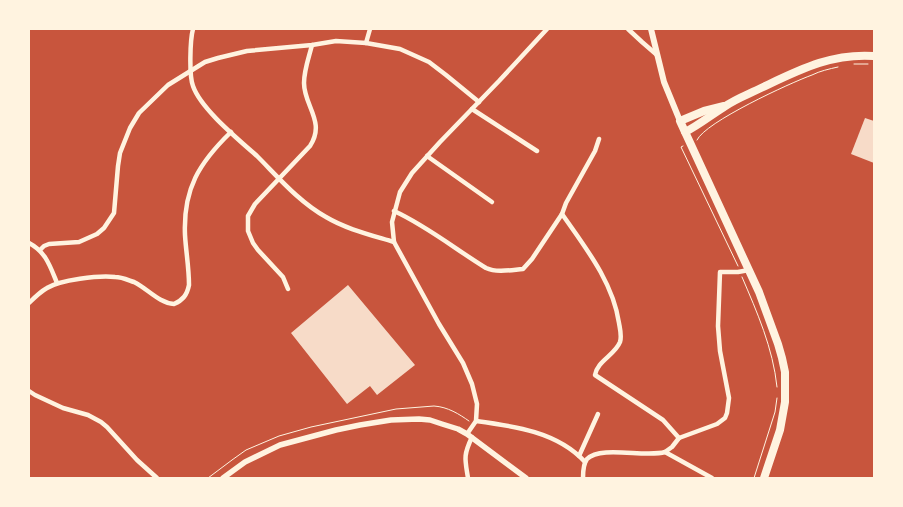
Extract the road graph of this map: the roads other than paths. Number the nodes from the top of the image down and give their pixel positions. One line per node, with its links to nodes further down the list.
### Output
1 (193, 29): 10 (street)
2 (370, 29): 6 (street)
3 (547, 29): 11 (street)
4 (628, 29): 8 (street)
5 (651, 29): 8 (main road)
6 (366, 43): 7 (street); 11 (street)
7 (312, 45): 10 (street); 20 (street)
8 (657, 54): 14 (main road)
9 (874, 56): 12 (main road)
10 (191, 70): 15 (street); 26 (street)
11 (479, 102): 13 (street)
12 (724, 106): 14 (main road); 16 (main road)
13 (472, 109): 18 (street); 19 (street)
14 (680, 121): 16 (main road)
15 (232, 132): 20 (street); 28 (street)
16 (685, 132): 27 (main road)
17 (599, 139): 23 (street)
18 (536, 151)
19 (427, 156): 21 (street); 22 (street)
20 (279, 178): 24 (street); 29 (street)
21 (492, 202)
22 (394, 211): 23 (street); 24 (street)
23 (562, 214): 35 (street)
24 (394, 242): 33 (street)
25 (29, 243): 26 (street)
26 (40, 250): 28 (street)
27 (749, 270): 35 (street); 45 (main road)
28 (57, 283): 30 (street)
29 (288, 289)
30 (29, 303)
31 (29, 391): 39 (street)
32 (598, 414): 37 (street)
33 (476, 421): 34 (street); 37 (street)
34 (470, 436): 40 (street); 41 (street); 42 (street)
35 (679, 438): 36 (street)
36 (665, 452): 38 (street); 44 (street)
37 (579, 456): 38 (street)
38 (585, 462): 43 (street)
39 (157, 478)
40 (223, 478)
41 (468, 478)
42 (526, 478)
43 (583, 478)
44 (712, 478)
45 (764, 478)

